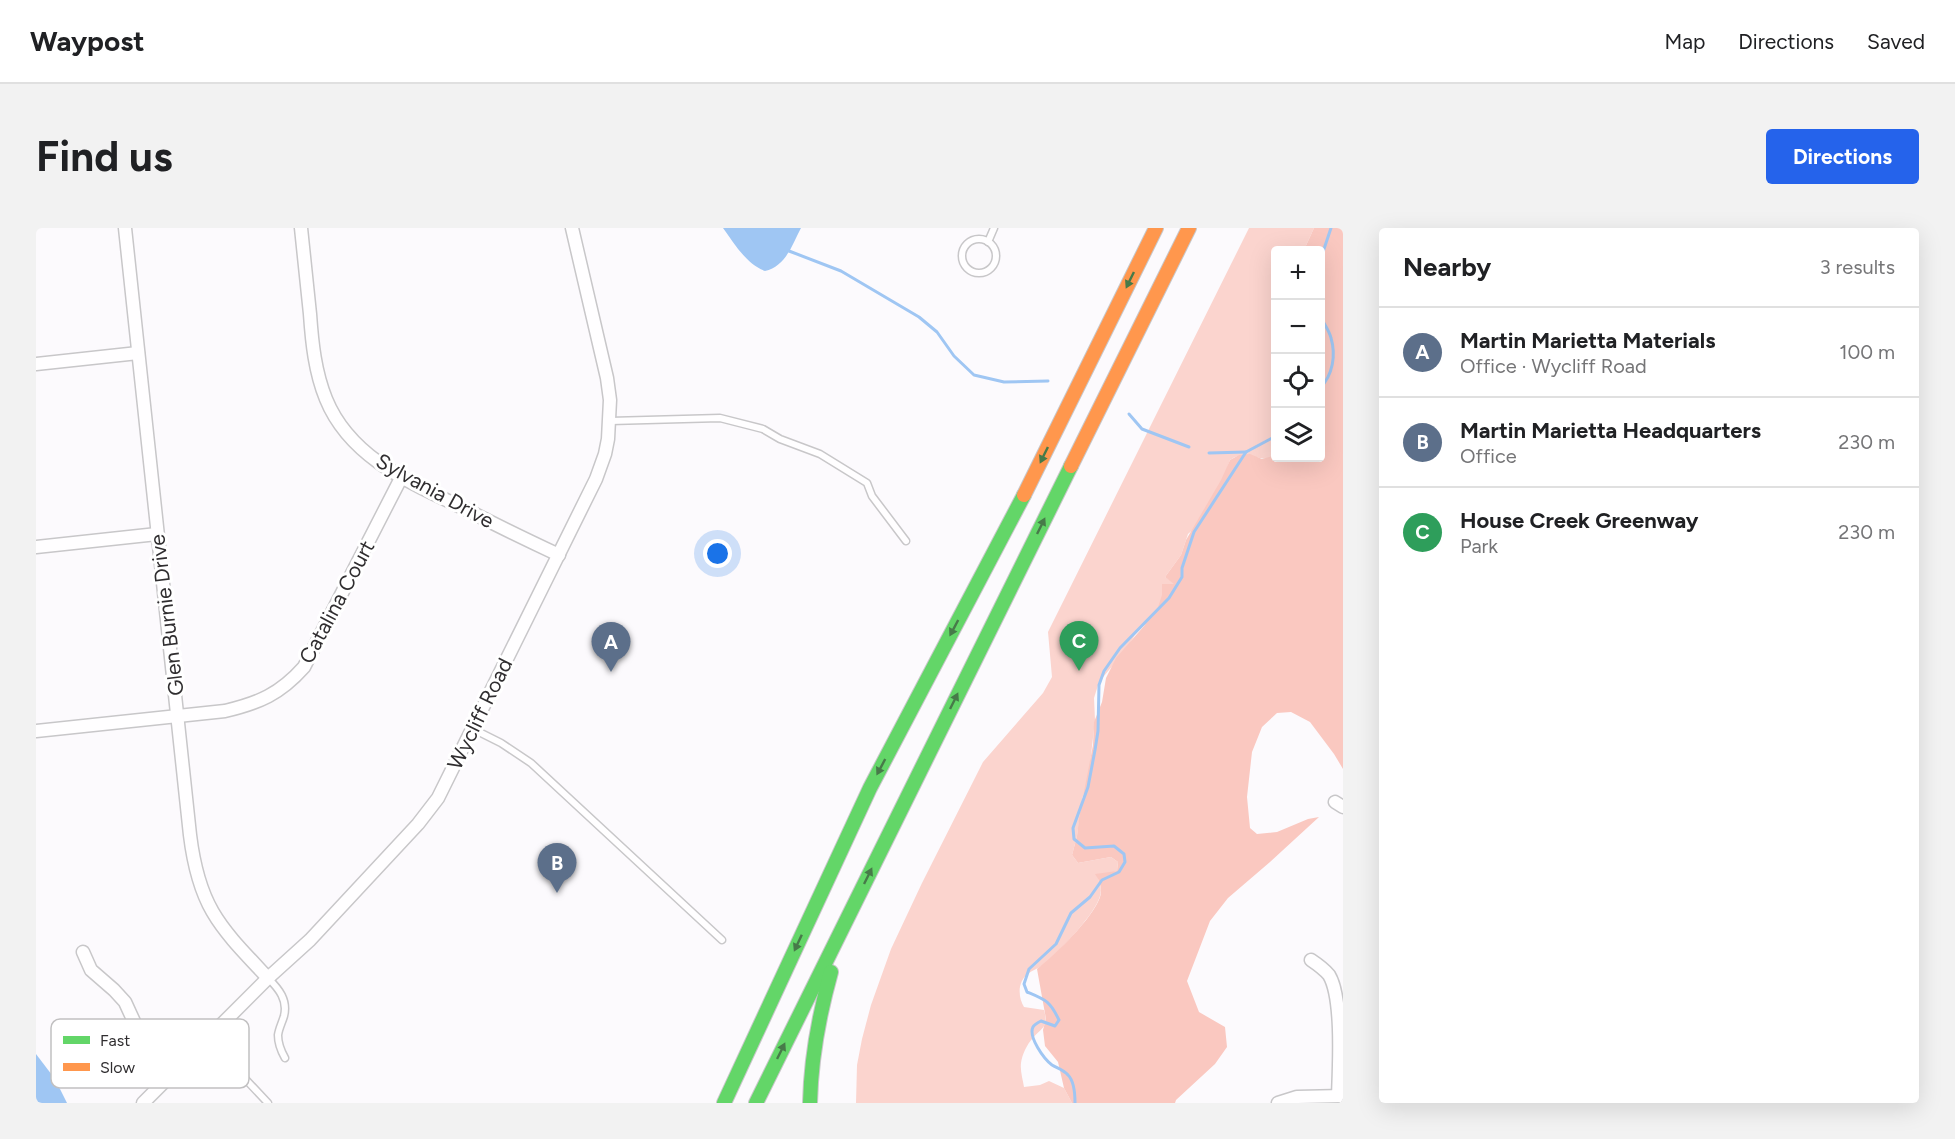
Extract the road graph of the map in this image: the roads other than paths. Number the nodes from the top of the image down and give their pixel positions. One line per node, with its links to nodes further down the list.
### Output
1 (125, 228): 8 (street, Glen Burnie Drive)
2 (301, 228): 11 (street, Sylvania Drive)
3 (572, 228): 10 (street, Wycliff Road)
4 (994, 228): 7 (lane)
5 (1156, 228): 28 (highway, one-way to 28)
6 (1189, 228): 19 (highway, one-way to 6)
7 (988, 242): 7 (lane)
8 (138, 353): 9 (street); 12 (street, Glen Burnie Drive)
9 (36, 364)
10 (610, 421): 13 (lane); 15 (street, Wycliff Road)
11 (401, 477): 15 (street, Sylvania Drive); 16 (street, Catalina Court)
12 (157, 534): 14 (street); 16 (street, Glen Burnie Drive)
13 (906, 541)
14 (36, 547)
15 (559, 555): 17 (street, Wycliff Road)
16 (178, 716): 18 (street, Catalina Court); 23 (street, Glen Burnie Drive)
17 (473, 729): 20 (lane); 23 (street, Wycliff Road)
18 (36, 730)
19 (845, 921): 35 (highway, one-way to 19); 36 (highway)
20 (722, 940)
21 (83, 952): 24 (street)
22 (1311, 960): 30 (street)
23 (268, 978): 25 (street, Wycliff Road); 26 (lane)
24 (133, 1019)
25 (228, 1019)
26 (285, 1058)
27 (249, 1083): 32 (lane)
28 (733, 1084): 33 (highway); 34 (highway)
29 (160, 1088): 31 (street, Wycliff Road)
30 (1341, 1096): 37 (street)
31 (148, 1101)
32 (268, 1103)
33 (717, 1103)
34 (724, 1103)
35 (756, 1103)
36 (810, 1103)
37 (1278, 1103)

